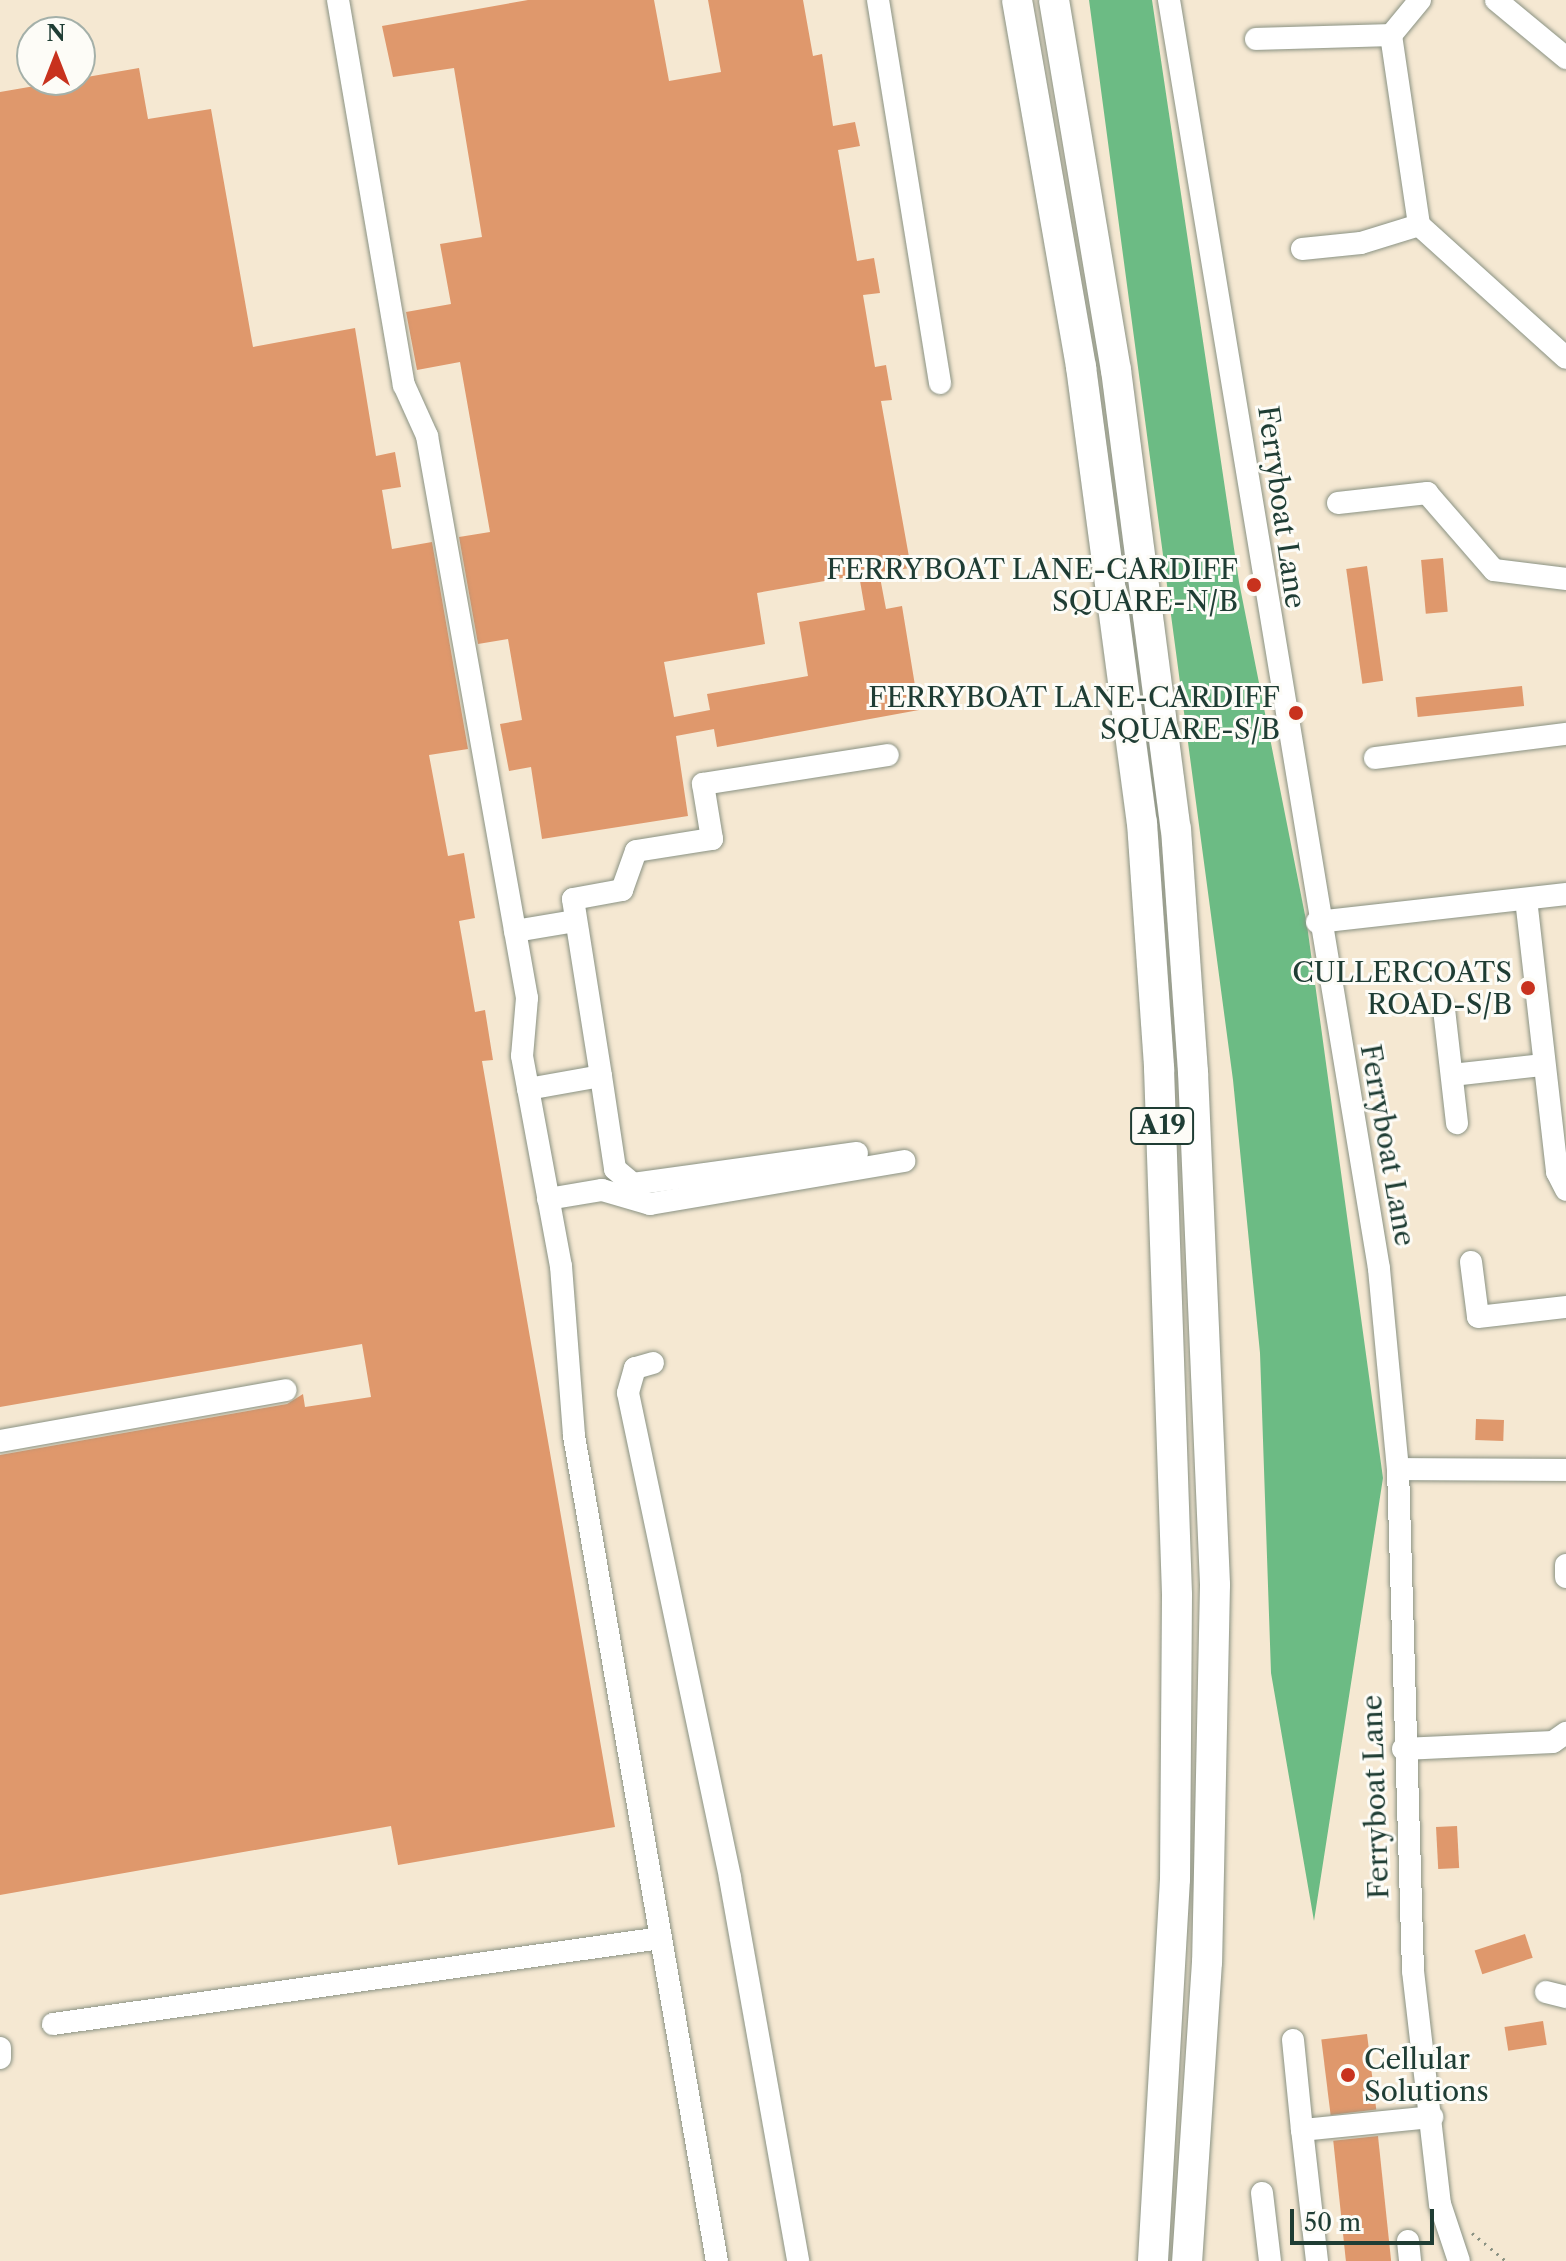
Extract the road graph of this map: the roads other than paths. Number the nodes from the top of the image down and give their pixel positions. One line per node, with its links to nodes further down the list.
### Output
1 (338, 0): 24 (street)
2 (878, 0): 14 (street)
3 (1017, 0): 56 (highway, A19)
4 (1054, 0): 57 (highway, A19)
5 (1169, 0): 23 (street, Ferryboat Lane)
6 (1420, 0): 8 (street)
7 (1496, 0): 10 (street)
8 (1391, 35): 9 (street); 11 (street)
9 (1256, 39)
10 (1566, 58)
11 (1419, 225): 12 (street); 13 (street)
12 (1302, 249)
13 (1566, 358)
14 (940, 383)
15 (1338, 503): 16 (street)
16 (1566, 579)
17 (1566, 734): 19 (street)
18 (888, 755): 22 (street)
19 (1375, 758)
20 (1566, 894): 21 (street)
21 (1526, 899): 23 (street); 26 (street)
22 (575, 921): 24 (street); 28 (street)
23 (1317, 922): 40 (street, Ferryboat Lane)
24 (515, 931): 29 (street)
25 (1444, 1009): 27 (street)
26 (1543, 1065): 27 (street); 33 (street)
27 (1452, 1075): 30 (street)
28 (601, 1076): 29 (street); 31 (street)
29 (528, 1089): 34 (street)
30 (1457, 1123)
31 (857, 1153)
32 (904, 1161): 34 (street)
33 (1566, 1190)
34 (548, 1199): 46 (street)
35 (1471, 1262): 36 (street)
36 (1566, 1307)
37 (653, 1363): 55 (street)
38 (285, 1390): 39 (street)
39 (0, 1441)
40 (1398, 1469): 41 (street); 45 (street, Ferryboat Lane)
41 (1566, 1470)
42 (1566, 1568): 43 (street)
43 (1566, 1577)
44 (1566, 1733): 45 (street)
45 (1403, 1749): 51 (street, Ferryboat Lane)
46 (661, 1938): 47 (street); 54 (street)
47 (53, 2024)
48 (1293, 2040): 52 (street)
49 (0, 2048): 50 (street)
50 (0, 2058)
51 (1432, 2117): 52 (street); 60 (street, Ferryboat Lane)
52 (1302, 2130): 59 (street)
53 (1262, 2193): 58 (street)
54 (717, 2261)
55 (798, 2261)
56 (1153, 2261)
57 (1187, 2261)
58 (1270, 2261)
59 (1317, 2261)
60 (1459, 2261)

